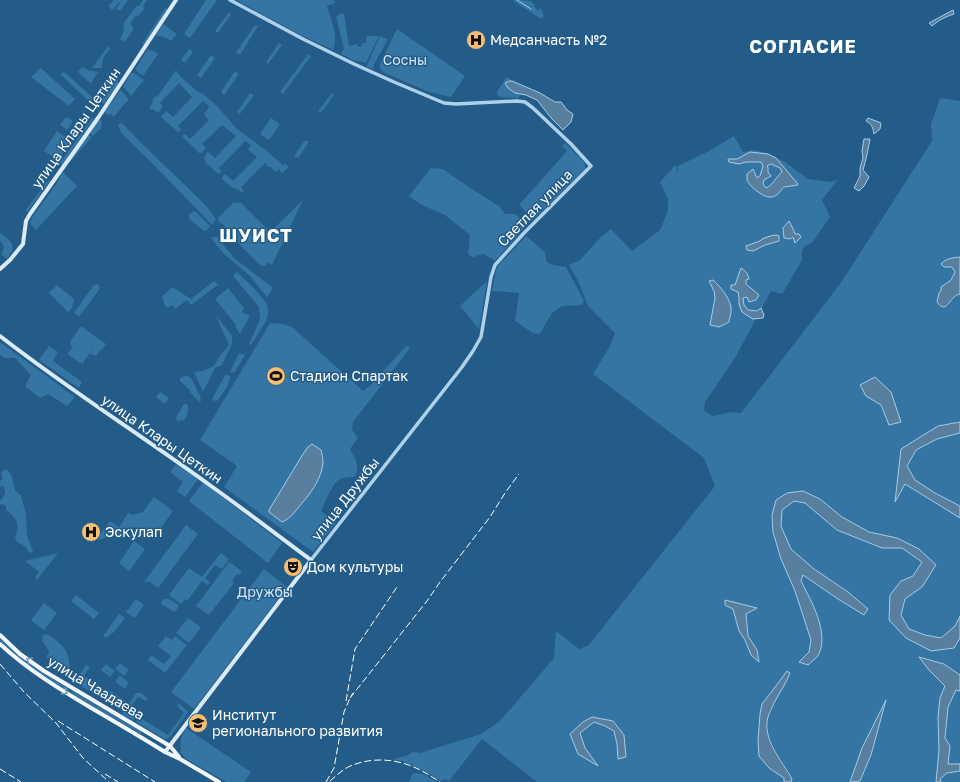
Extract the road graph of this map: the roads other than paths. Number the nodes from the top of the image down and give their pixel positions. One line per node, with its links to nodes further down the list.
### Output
1 (176, 0): 4 (main road, улица Клары Цеткин)
2 (230, 0): 3 (street, Светлая улица)
3 (495, 265): 6 (street, улица Дружбы)
4 (0, 269)
5 (0, 336): 6 (main road, улица Клары Цеткин)
6 (311, 560): 9 (main road, улица Дружбы)
7 (0, 635): 9 (main road, улица Чаадаева, one-way to 7)
8 (0, 644): 10 (main road, улица Чаадаева, one-way to 10)
9 (170, 746): 10 (main road, улица Дружбы); 11 (main road, улица Чаадаева)
10 (165, 752): 11 (main road, улица Чаадаева)
11 (180, 758): 12 (main road, улица Чаадаева)
12 (219, 782)

